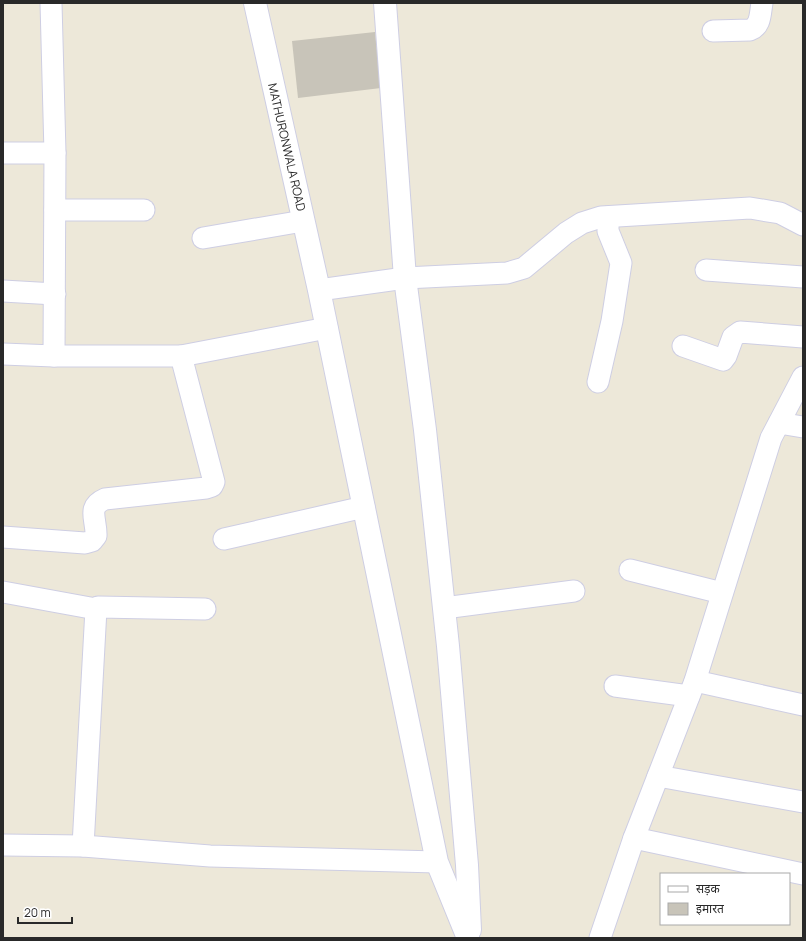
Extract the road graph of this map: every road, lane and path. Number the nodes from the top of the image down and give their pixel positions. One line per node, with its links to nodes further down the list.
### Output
1 (51, 3): 7 (street)
2 (255, 3): 11 (street, MATHURONWALA ROAD)
3 (385, 3): 16 (street)
4 (762, 3): 5 (street)
5 (713, 30)
6 (3, 153): 7 (street)
7 (55, 153): 8 (street)
8 (55, 210): 9 (street); 19 (street)
9 (144, 210)
10 (608, 217): 12 (street); 16 (street); 27 (street)
11 (303, 221): 13 (street); 17 (street, MATHURONWALA ROAD)
12 (803, 224)
13 (203, 238)
14 (706, 270): 15 (street)
15 (803, 277)
16 (405, 278): 17 (street); 37 (street)
17 (319, 290): 20 (street, MATHURONWALA ROAD)
18 (3, 292): 19 (street)
19 (55, 294): 24 (street)
20 (327, 328): 25 (street); 30 (street, MATHURONWALA ROAD)
21 (803, 337): 22 (street)
22 (684, 346)
23 (3, 354): 24 (street)
24 (54, 356): 25 (street)
25 (180, 356): 31 (street)
26 (803, 377): 28 (street)
27 (598, 382)
28 (779, 423): 29 (street); 36 (street)
29 (803, 427)
30 (364, 507): 32 (street); 48 (street, MATHURONWALA ROAD)
31 (3, 537)
32 (224, 539)
33 (630, 570): 36 (street)
34 (574, 591): 37 (street)
35 (3, 592): 38 (street)
36 (722, 593): 41 (street)
37 (444, 608): 50 (street)
38 (96, 609): 39 (street); 47 (street)
39 (205, 610)
40 (615, 686): 41 (street)
41 (692, 689): 42 (street); 43 (street)
42 (803, 705)
43 (658, 776): 44 (street); 45 (street)
44 (803, 802)
45 (634, 838): 49 (street); 51 (street)
46 (3, 845): 47 (street)
47 (83, 846): 48 (street)
48 (437, 862): 50 (street, MATHURONWALA ROAD)
49 (803, 874)
50 (469, 938)
51 (600, 938)

